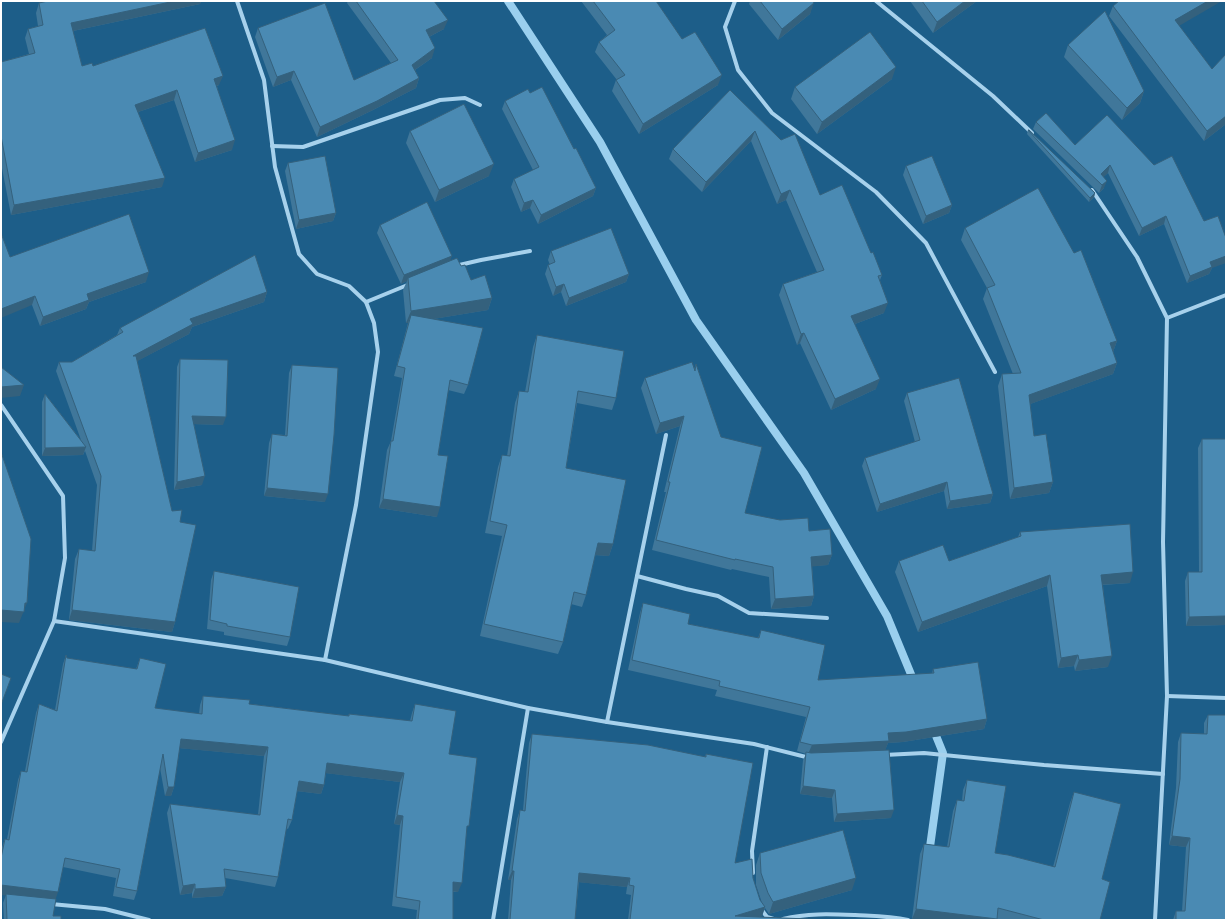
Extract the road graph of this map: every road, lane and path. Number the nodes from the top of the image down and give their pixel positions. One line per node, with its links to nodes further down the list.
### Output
1 (237, 1): 6 (street)
2 (735, 1): 14 (street)
3 (876, 1): 5 (street)
4 (480, 105): 6 (street)
5 (1038, 139)
6 (272, 146): 12 (street)
7 (1089, 188): 13 (street)
8 (530, 252): 9 (street)
9 (448, 268)
10 (414, 282): 12 (street)
11 (1226, 295): 13 (street)
12 (366, 302): 20 (street)
13 (1167, 318): 21 (street)
14 (995, 372)
15 (1, 405): 19 (street)
16 (666, 435): 17 (street)
17 (637, 576): 18 (street); 24 (street)
18 (827, 618)
19 (54, 621): 20 (street); 25 (street)
20 (325, 660): 23 (street)
21 (1167, 696): 22 (street); 29 (street)
22 (1226, 698)
23 (528, 708): 24 (street); 34 (street)
24 (607, 722): 26 (street)
25 (1, 742)
26 (767, 747): 28 (street); 30 (street)
27 (877, 755): 29 (street)
28 (816, 758)
29 (1163, 774): 37 (street)
30 (752, 879)
31 (46, 903): 33 (street)
32 (760, 907): 35 (street)
33 (149, 920)
34 (493, 920)
35 (778, 920): 36 (street)
36 (908, 920)
37 (1155, 920)

